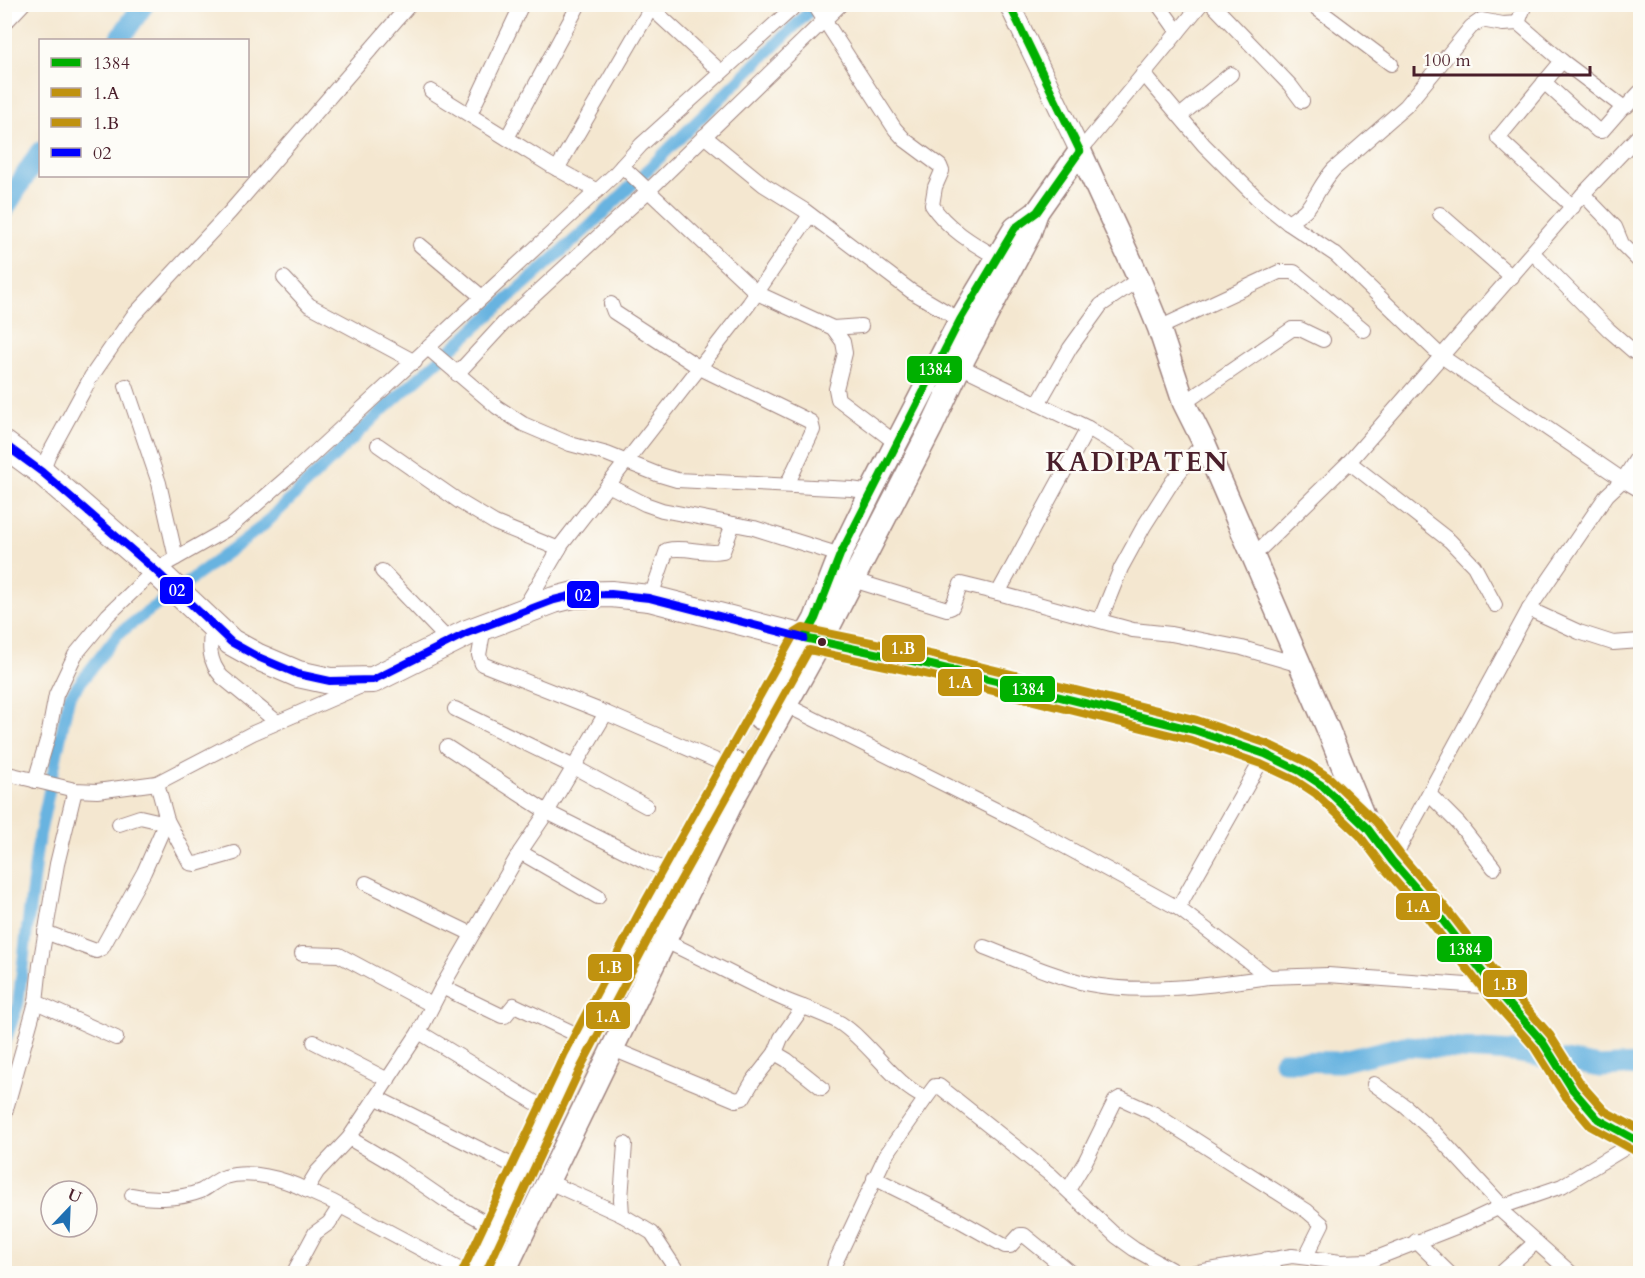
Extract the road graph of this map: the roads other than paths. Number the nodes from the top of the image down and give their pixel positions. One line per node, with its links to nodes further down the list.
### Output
1 (23, 4): 16 (street)
2 (410, 4): 79 (street)
3 (522, 4): 28 (street)
4 (579, 4): 32 (street)
5 (797, 4): 20 (street)
6 (841, 4): 14 (street)
7 (1009, 4): 33 (main road)
8 (1158, 4): 17 (street)
9 (1201, 4): 17 (street)
10 (1212, 4): 26 (street)
11 (1311, 4): 19 (street)
12 (1525, 4): 15 (street)
13 (649, 7): 20 (street); 35 (street)
14 (821, 13): 31 (street); 46 (street)
15 (1518, 23): 18 (street); 43 (street)
16 (4, 24)
17 (1178, 32): 21 (street)
18 (1562, 61): 23 (street); 27 (street)
19 (1391, 64)
20 (721, 72): 34 (street)
21 (1143, 73): 29 (street); 33 (street)
22 (1232, 74): 29 (street)
23 (1544, 82): 27 (street); 39 (street)
24 (431, 91): 28 (street)
25 (1641, 92): 27 (street)
26 (1302, 101)
27 (1623, 107)
28 (470, 114): 32 (street)
29 (1180, 117): 43 (street)
30 (1641, 134): 38 (street)
31 (704, 136): 36 (street); 42 (street)
32 (507, 138): 35 (street)
33 (1080, 151): 40 (main road); 50 (main road)
34 (624, 167): 36 (street); 37 (street)
35 (557, 169): 37 (street)
36 (647, 189): 51 (street); 66 (street)
37 (597, 191): 52 (street)
38 (1583, 194): 39 (street); 47 (street)
39 (1573, 207): 45 (street)
40 (1037, 212): 46 (main road); 64 (main road)
41 (1440, 214): 48 (street)
42 (810, 215): 51 (street); 54 (street)
43 (1288, 223): 61 (street)
44 (420, 245): 52 (street)
45 (1533, 253): 48 (street); 62 (street)
46 (998, 258): 54 (main road)
47 (1641, 262)
48 (1512, 277): 61 (street)
49 (284, 278): 63 (street)
50 (1138, 279): 57 (main road); 69 (street)
51 (757, 293): 56 (street); 65 (street)
52 (482, 297): 60 (street)
53 (611, 304): 65 (street)
54 (960, 320): 71 (main road)
55 (861, 326): 56 (street)
56 (833, 328): 71 (street)
57 (1159, 328): 58 (street); 68 (main road)
58 (1364, 330)
59 (1323, 340): 68 (street)
60 (431, 351): 63 (street); 66 (street)
61 (1441, 356): 78 (street); 80 (street)
62 (1641, 357)
63 (415, 362): 89 (street)
64 (960, 366): 69 (street); 91 (main road)
65 (700, 368): 77 (street); 82 (street)
66 (456, 373): 77 (street)
67 (126, 386): 89 (street)
68 (1184, 403): 73 (main road)
69 (1038, 404): 70 (street)
70 (1088, 428): 75 (street); 92 (street)
71 (896, 443): 84 (main road)
72 (378, 445): 86 (street)
73 (1205, 445): 88 (main road); 98 (street)
74 (11, 449): 79 (highway)
75 (1130, 453)
76 (1641, 453): 80 (street)
77 (627, 462): 81 (street); 82 (street)
78 (1349, 462): 88 (street); 94 (street)
79 (42, 472): 89 (highway)
80 (1623, 480): 83 (street); 95 (street)
81 (608, 485): 85 (street); 86 (street)
82 (787, 485): 84 (street)
83 (1641, 490)
84 (871, 492): 87 (main road)
85 (733, 524): 87 (street); 93 (street)
86 (559, 549): 96 (street)
87 (840, 555): 100 (main road)
88 (1252, 556): 103 (main road)
89 (165, 570): 97 (highway); 114 (street)
90 (382, 571): 102 (street)
91 (853, 580): 92 (street); 100 (main road)
92 (998, 593): 98 (street)
93 (650, 599): 96 (highway); 100 (highway)
94 (1495, 604)
95 (1529, 609): 101 (street); 117 (street)
96 (522, 612): 99 (highway)
97 (204, 618): 104 (highway); 108 (street)
98 (1100, 620): 103 (street)
99 (484, 627): 102 (highway); 107 (street)
100 (813, 639): 105 (main road); 110 (highway); 112 (main road)
101 (1641, 641)
102 (450, 642): 104 (highway)
103 (1300, 665): 122 (main road)
104 (373, 680): 108 (street)
105 (786, 705): 130 (street); 133 (main road)
106 (455, 709): 111 (street)
107 (606, 712): 111 (street); 112 (street)
108 (277, 722): 115 (street)
109 (447, 747): 119 (street)
110 (1265, 754): 122 (highway); 130 (street)
111 (574, 767): 118 (street); 119 (street)
112 (733, 768): 127 (main road)
113 (4, 773): 114 (street)
114 (38, 782): 116 (street)
115 (157, 783): 116 (street); 120 (street)
116 (71, 789): 131 (street)
117 (1430, 794): 125 (street); 126 (street)
118 (646, 806)
119 (547, 812): 123 (street); 127 (street)
120 (167, 822): 121 (street); 124 (street); 131 (street)
121 (119, 824)
122 (1368, 829): 125 (highway)
123 (520, 852): 129 (street); 132 (street)
124 (234, 853)
125 (1392, 861): 138 (highway)
126 (1494, 868)
127 (673, 873): 144 (main road)
128 (366, 883): 132 (street)
129 (598, 897)
130 (1178, 908): 136 (street)
131 (45, 932): 139 (street)
132 (472, 934): 137 (street)
133 (665, 941): 141 (street); 146 (main road)
134 (984, 947): 136 (street)
135 (302, 954): 140 (street)
136 (1269, 977): 138 (street)
137 (442, 987): 140 (street); 144 (street)
138 (1494, 987): 158 (highway)
139 (36, 1002): 143 (street); 156 (street)
140 (432, 1005): 142 (street)
141 (803, 1007): 147 (street); 154 (street)
142 (419, 1032): 150 (street); 155 (street)
143 (116, 1038)
144 (584, 1038): 148 (main road)
145 (314, 1042): 150 (street)
146 (613, 1049): 147 (street); 149 (main road)
147 (775, 1053): 152 (street)
148 (573, 1060): 149 (main road); 155 (main road)
149 (600, 1074): 161 (main road)
150 (388, 1080): 153 (street)
151 (1374, 1084): 167 (street)
152 (822, 1088)
153 (377, 1098): 157 (street); 160 (street)
154 (926, 1098): 162 (street); 164 (street)
155 (549, 1111): 160 (main road)
156 (4, 1116)
157 (349, 1138): 163 (street); 169 (street)
158 (1639, 1141): 167 (street)
159 (625, 1144): 168 (street)
160 (526, 1161): 161 (main road); 169 (main road)
161 (553, 1173): 168 (street); 177 (main road)
162 (874, 1178): 179 (street); 180 (street)
163 (306, 1190): 165 (street); 166 (street)
164 (1068, 1190): 172 (street); 181 (street)
165 (132, 1195)
166 (340, 1206): 175 (street); 176 (street)
167 (1500, 1208): 170 (street); 171 (street)
168 (622, 1215): 178 (street)
169 (495, 1228): 176 (main road)
170 (1416, 1241): 172 (street); 186 (street)
171 (1536, 1242): 187 (street); 188 (street)
172 (1306, 1256): 173 (street)
173 (1267, 1259): 174 (street); 185 (street)
174 (1224, 1270): 182 (street)
175 (293, 1274)
176 (471, 1274)
177 (503, 1274)
178 (678, 1274)
179 (833, 1274)
180 (1072, 1274)
181 (1179, 1274)
182 (1186, 1274)
183 (1239, 1274): 184 (street)
184 (1256, 1274)
185 (1278, 1274)
186 (1450, 1274)
187 (1500, 1274)
188 (1572, 1274)

